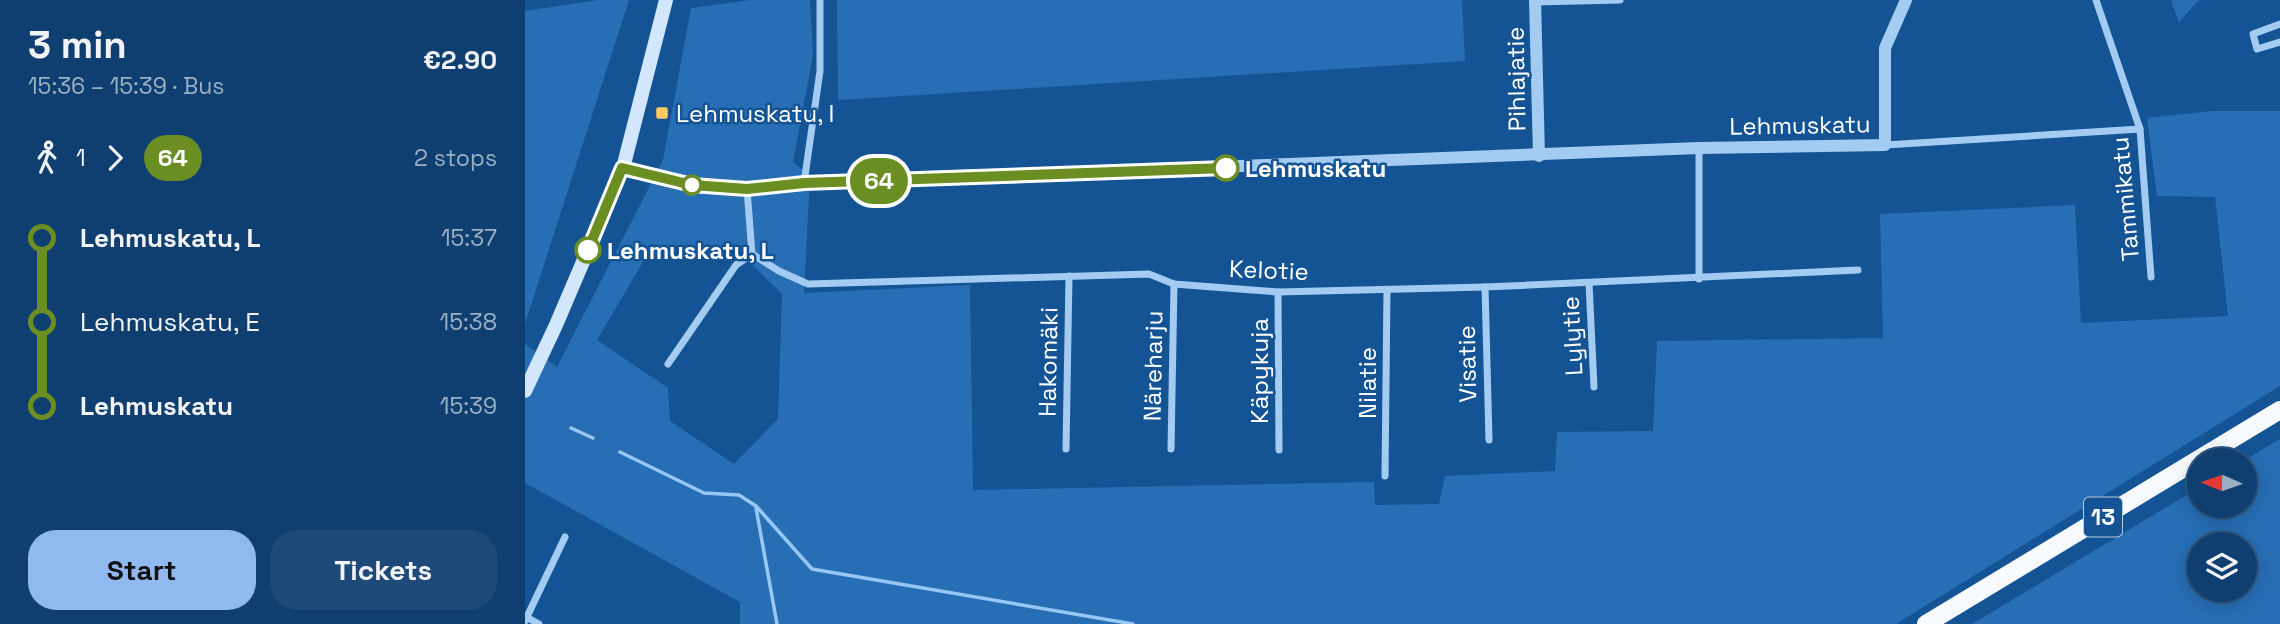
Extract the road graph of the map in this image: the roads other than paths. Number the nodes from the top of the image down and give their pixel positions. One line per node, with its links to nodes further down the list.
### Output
1 (666, 0): 13 (main road)
2 (820, 0): 14 (street)
3 (1620, 0): 6 (street)
4 (1906, 0): 10 (street)
5 (2096, 0): 9 (street, Tammikatu)
6 (1535, 1): 12 (street, Pihlajatie)
7 (2280, 24): 8 (street)
8 (2280, 42)
9 (2140, 129): 10 (street, Lehmuskatu); 19 (street, Tammikatu)
10 (1885, 145): 11 (street, Lehmuskatu)
11 (1699, 148): 12 (street, Lehmuskatu); 20 (street)
12 (1539, 156): 14 (street, Lehmuskatu)
13 (622, 168): 15 (street, Lehmuskatu); 28 (main road)
14 (804, 183): 15 (street, Lehmuskatu)
15 (747, 189): 16 (street)
16 (752, 254): 18 (street, Kelotie); 26 (street)
17 (1858, 270): 20 (street, Kelotie)
18 (1069, 276): 22 (street, Kelotie); 31 (street, Hakomäki)
19 (2151, 277)
20 (1699, 279): 21 (street, Kelotie)
21 (1589, 283): 23 (street, Kelotie); 27 (street, Lylytie)
22 (1174, 284): 25 (street, Kelotie); 32 (street, Näreharju)
23 (1485, 287): 24 (street, Kelotie); 30 (street, Visatie)
24 (1387, 290): 25 (street, Kelotie); 34 (street, Nilatie)
25 (1277, 292): 33 (street, Käpykuja)
26 (668, 364)
27 (1594, 387)
28 (525, 391)
29 (2280, 410): 38 (highway, 13)
30 (1489, 440)
31 (1066, 449)
32 (1171, 449)
33 (1279, 450)
34 (1385, 476)
35 (565, 537): 36 (street)
36 (526, 618): 37 (street)
37 (539, 624)
38 (1926, 624)

